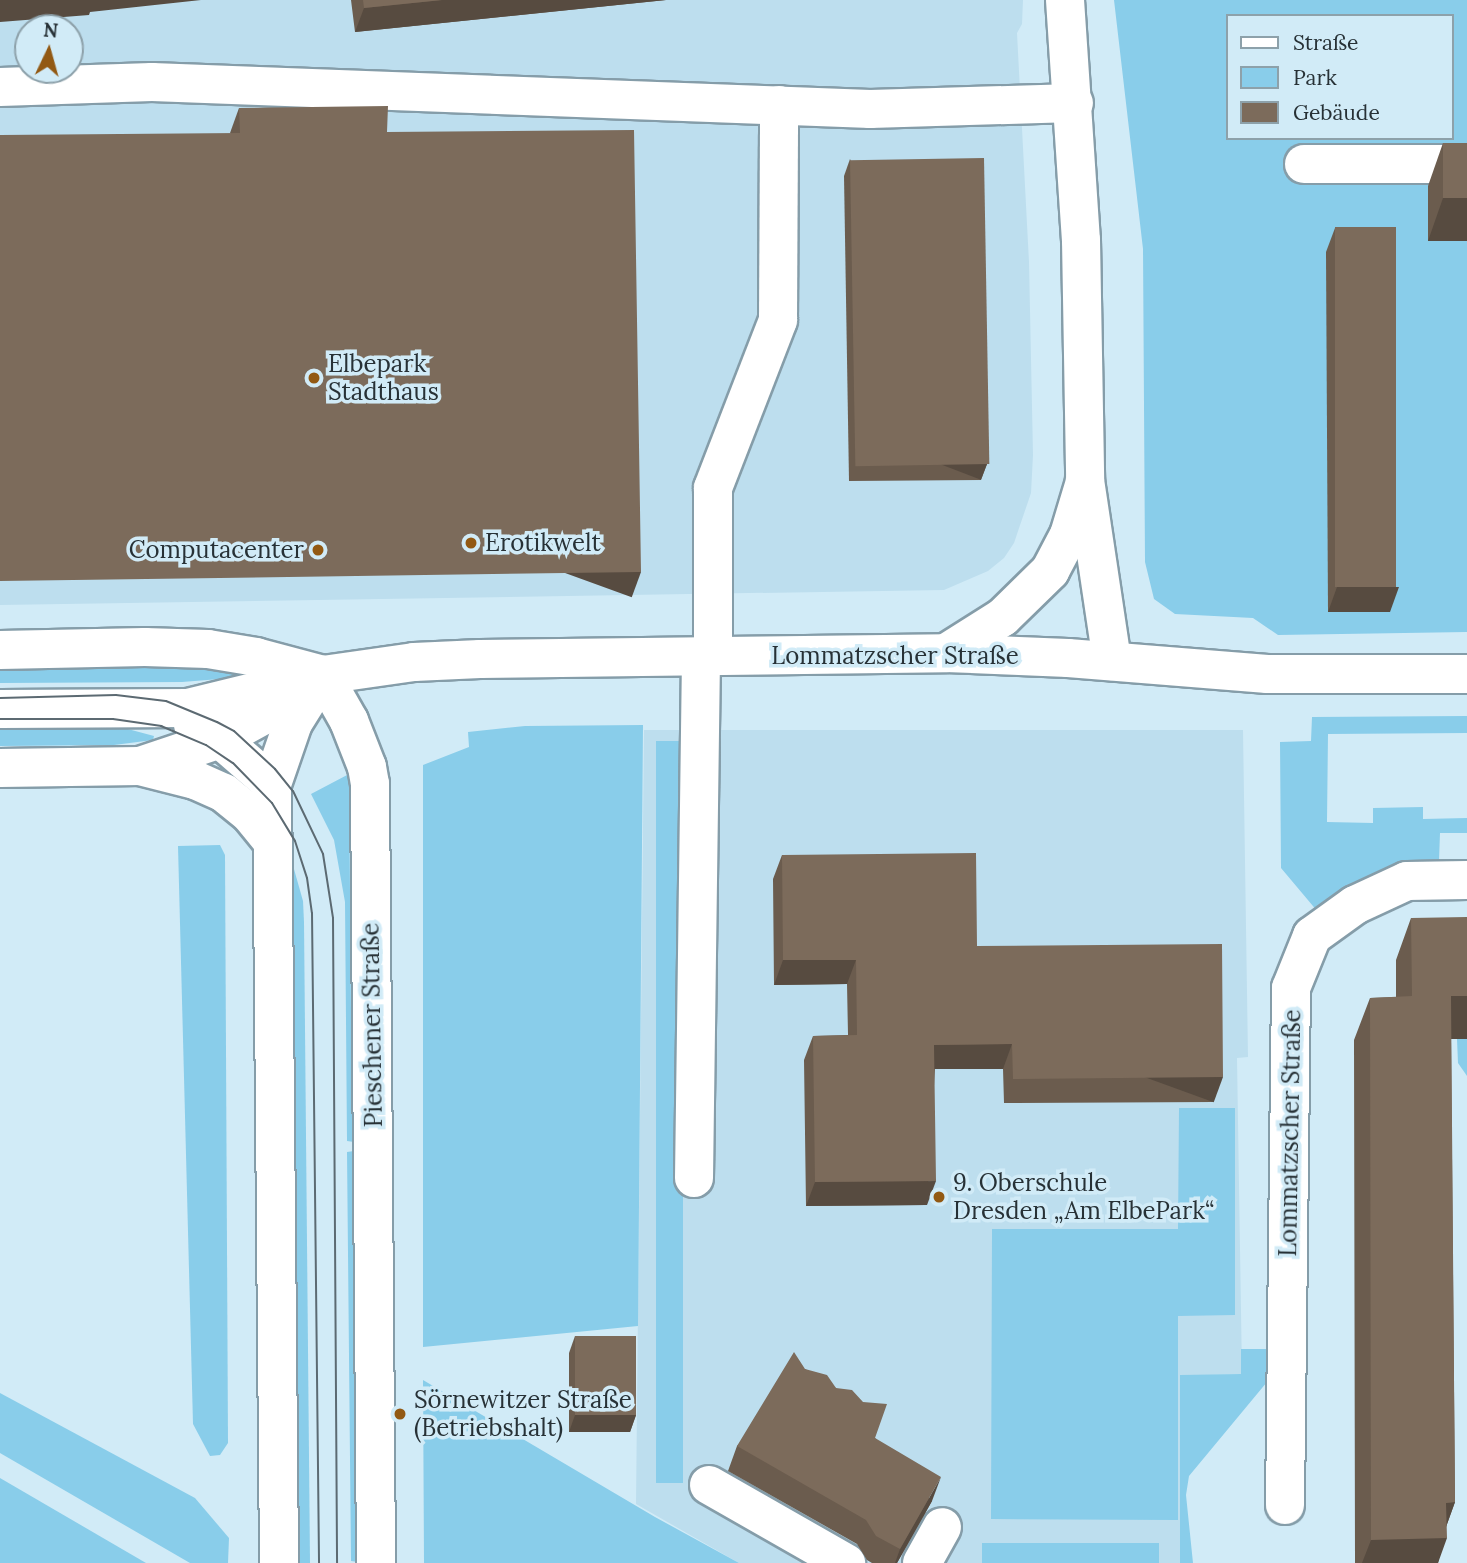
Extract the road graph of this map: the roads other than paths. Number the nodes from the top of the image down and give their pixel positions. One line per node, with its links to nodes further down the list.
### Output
1 (1065, 0): 3 (street)
2 (0, 87): 4 (street)
3 (1074, 103): 4 (street); 7 (street)
4 (779, 105): 10 (street)
5 (1304, 164): 6 (street)
6 (1467, 164)
7 (1085, 480): 9 (street); 11 (street)
8 (0, 650): 13 (street, Lommatzscher Straße)
9 (946, 653): 10 (street, Lommatzscher Straße); 11 (street, Lommatzscher Straße)
10 (707, 656): 13 (street, Lommatzscher Straße); 22 (street)
11 (1112, 661): 12 (street, Lommatzscher Straße)
12 (1467, 674)
13 (323, 675): 14 (street); 16 (street, Lommatzscher Straße); 19 (street); 27 (street, Pieschener Straße)
14 (138, 707): 15 (street); 16 (street)
15 (0, 709)
16 (220, 739): 17 (street, Lommatzscher Straße); 19 (street)
17 (140, 766): 18 (street, Lommatzscher Straße); 20 (street)
18 (0, 768)
19 (272, 784): 20 (street)
20 (271, 841): 26 (street)
21 (1467, 880): 24 (street, Lommatzscher Straße)
22 (694, 1178)
23 (709, 1485): 28 (street)
24 (1285, 1505)
25 (942, 1527): 29 (street)
26 (279, 1563)
27 (376, 1563)
28 (846, 1563)
29 (922, 1563)

